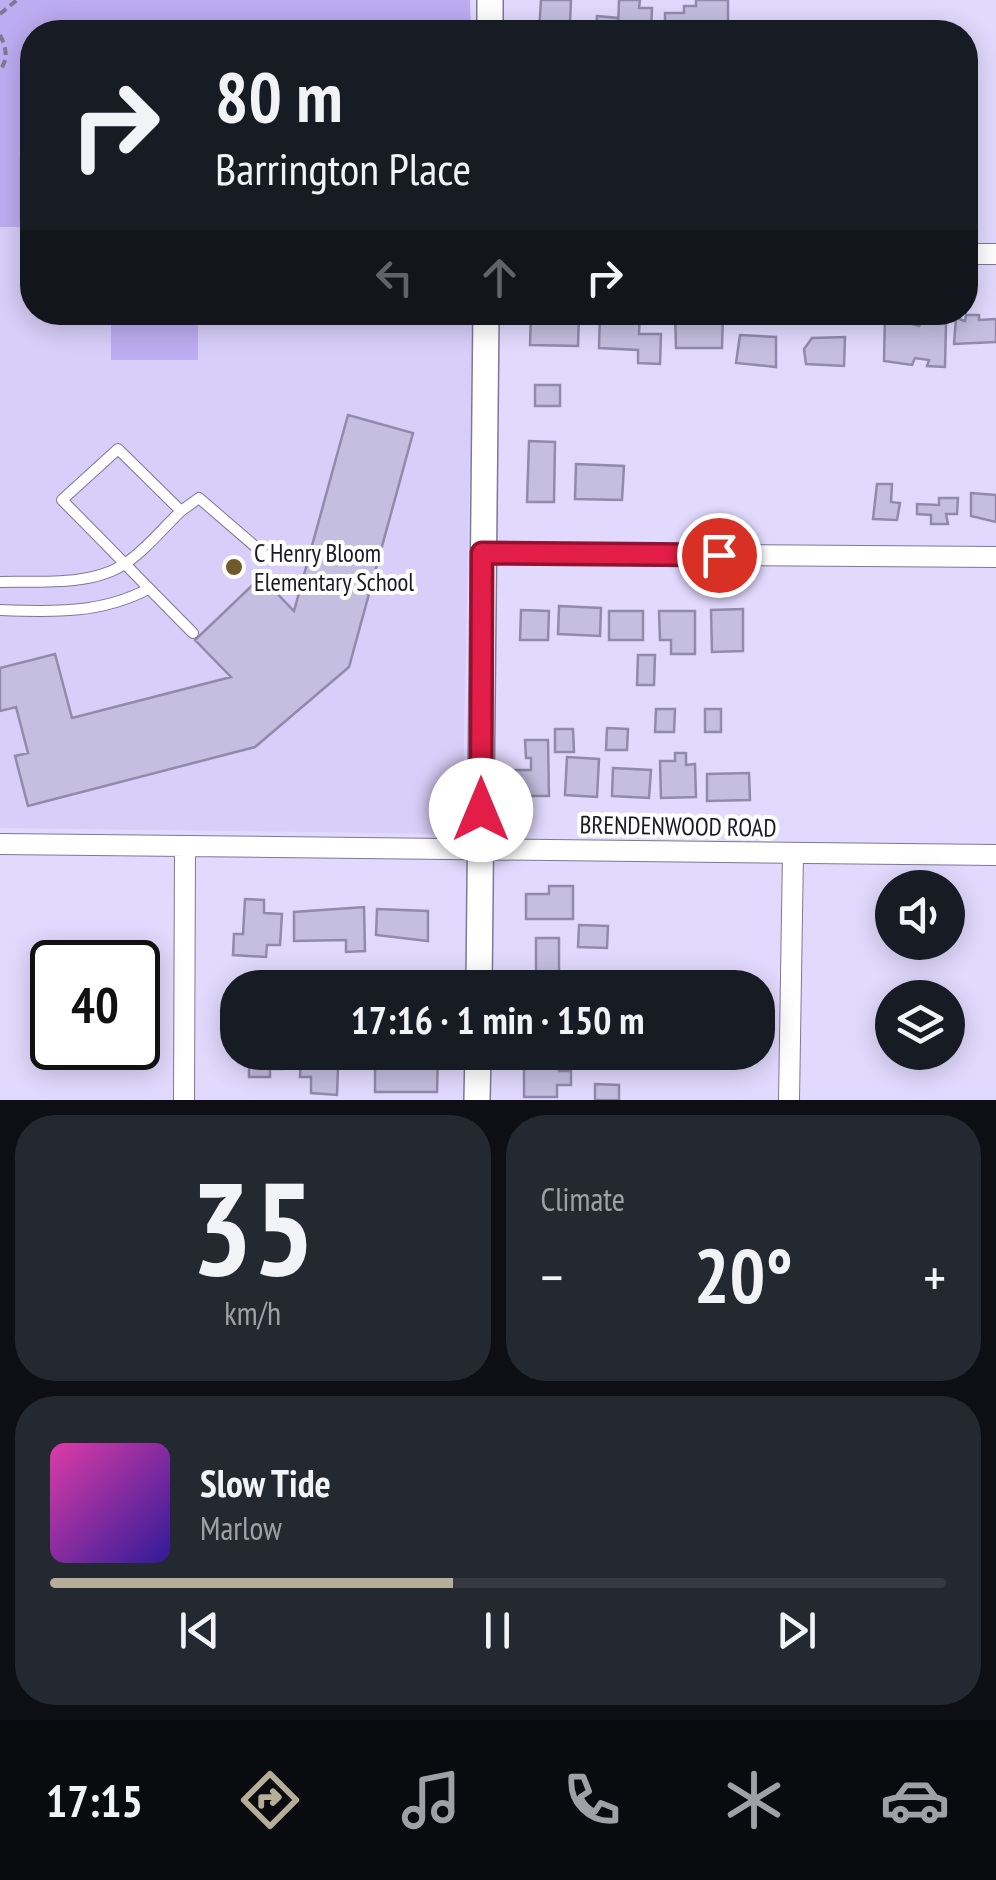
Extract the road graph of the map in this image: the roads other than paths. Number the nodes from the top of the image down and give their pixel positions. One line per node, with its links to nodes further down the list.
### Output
1 (486, 325): 3 (street)
2 (180, 511): 4 (lane); 6 (lane); 6 (lane)
3 (482, 553): 5 (street); 13 (street)
4 (264, 554)
5 (996, 557)
6 (126, 564): 7 (lane); 8 (lane)
7 (0, 582)
8 (148, 589): 9 (lane); 10 (lane)
9 (0, 610)
10 (193, 633)
11 (0, 844): 12 (street, BRENDENWOOD ROAD)
12 (186, 846): 13 (street, BRENDENWOOD ROAD); 18 (street)
13 (481, 848): 14 (street, BRENDENWOOD ROAD); 16 (street)
14 (793, 852): 15 (street, BRENDENWOOD ROAD); 20 (street)
15 (996, 855)
16 (479, 970)
17 (478, 1070): 19 (street)
18 (184, 1100)
19 (477, 1100)
20 (789, 1100)

